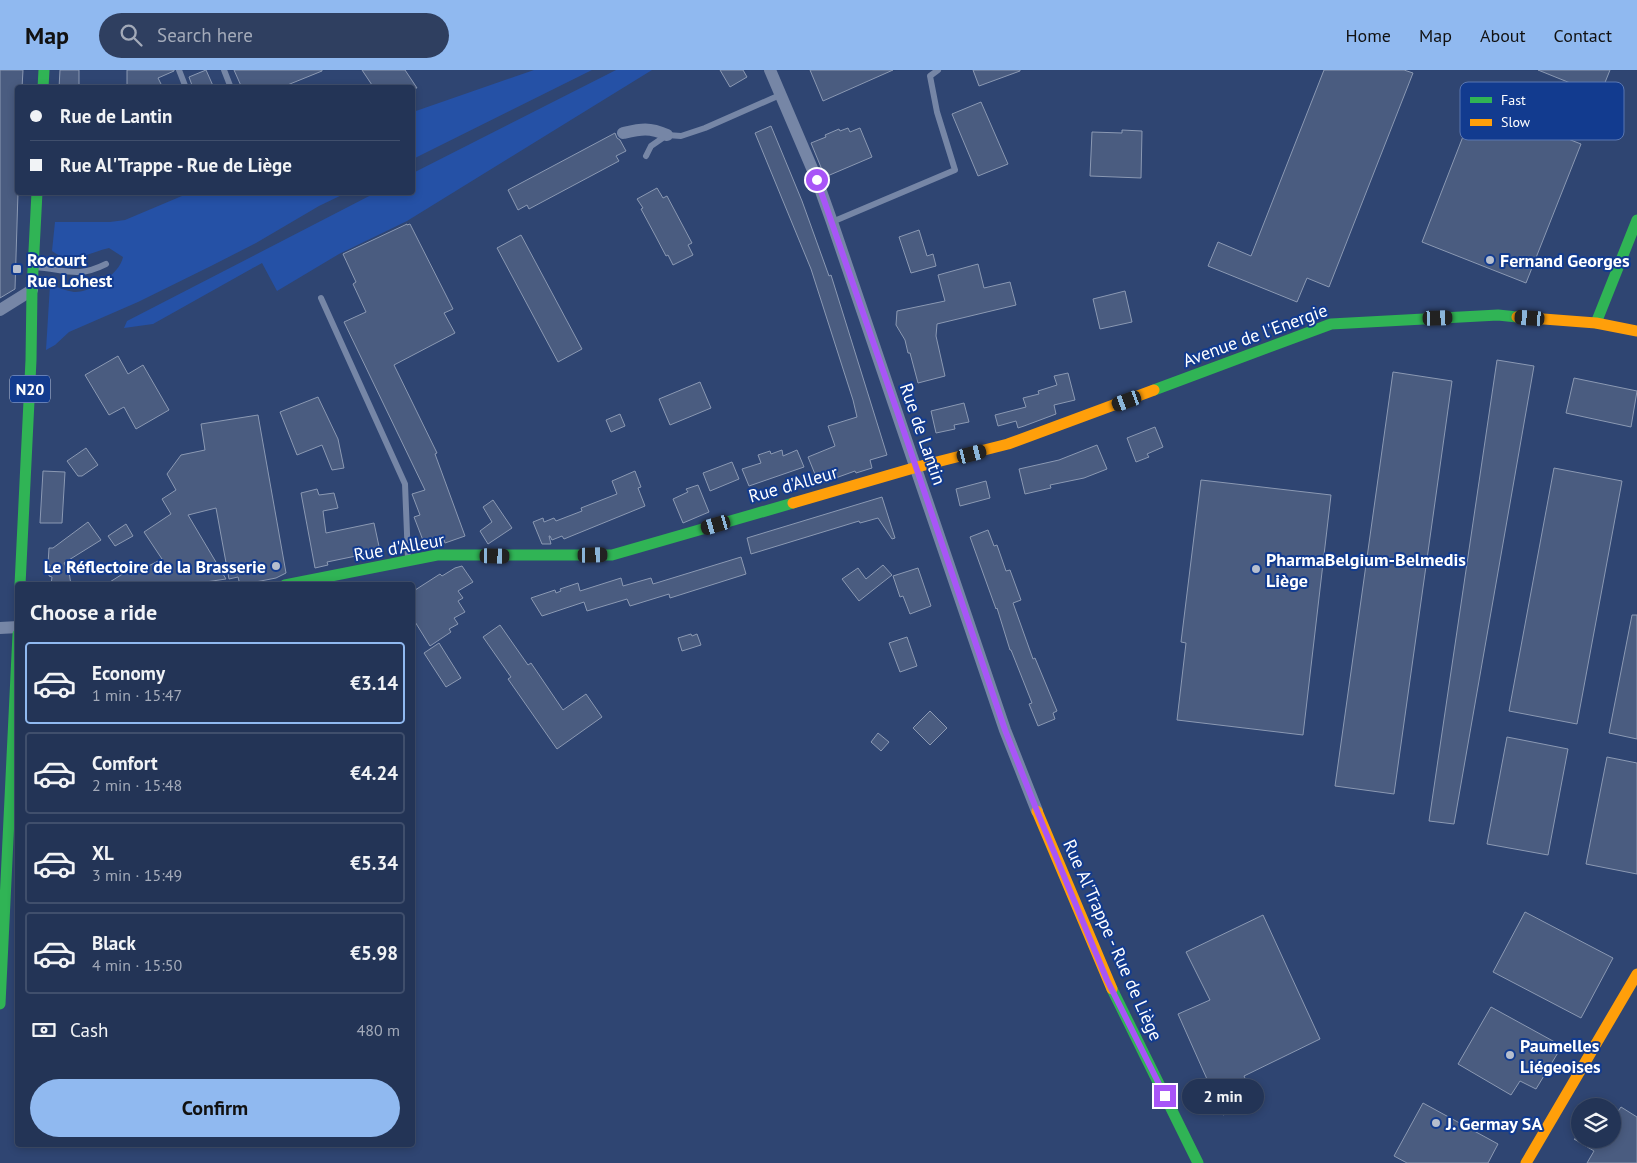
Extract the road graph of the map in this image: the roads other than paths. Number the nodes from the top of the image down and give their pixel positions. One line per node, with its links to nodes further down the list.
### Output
1 (44, 70): 6 (street)
2 (179, 70): 7 (lane)
3 (224, 70): 8 (lane)
4 (770, 70): 9 (street, Rue de Lantin)
5 (938, 70): 15 (lane)
6 (43, 85)
7 (185, 85)
8 (230, 85)
9 (780, 95): 11 (lane); 15 (street, Rue de Lantin)
10 (623, 133): 11 (street)
11 (667, 135): 12 (lane)
12 (646, 156)
13 (37, 195): 17 (street, N20)
14 (1637, 220): 21 (street)
15 (832, 222): 24 (street, Rue de Lantin)
16 (106, 264): 17 (lane)
17 (33, 267): 18 (street, N20)
18 (32, 290): 20 (street); 26 (street, N20)
19 (321, 298): 25 (lane)
20 (0, 310)
21 (1596, 323): 22 (street, Avenue de l'Energie); 23 (street, Avenue de l'Energie)
22 (1637, 331)
23 (1127, 401): 24 (street, Rue d'Alleur)
24 (916, 467): 25 (street, Rue d'Alleur); 31 (street, Rue de Lantin)
25 (408, 561): 27 (street, Rue d'Alleur)
26 (20, 582)
27 (300, 582)
28 (15, 627): 29 (street)
29 (0, 628)
30 (15, 688): 32 (street)
31 (1037, 811): 35 (street, Rue Al'Trappe - Rue de Liège)
32 (2, 923): 34 (street)
33 (1637, 974): 36 (street)
34 (0, 1004)
35 (1198, 1163)
36 (1526, 1163)

